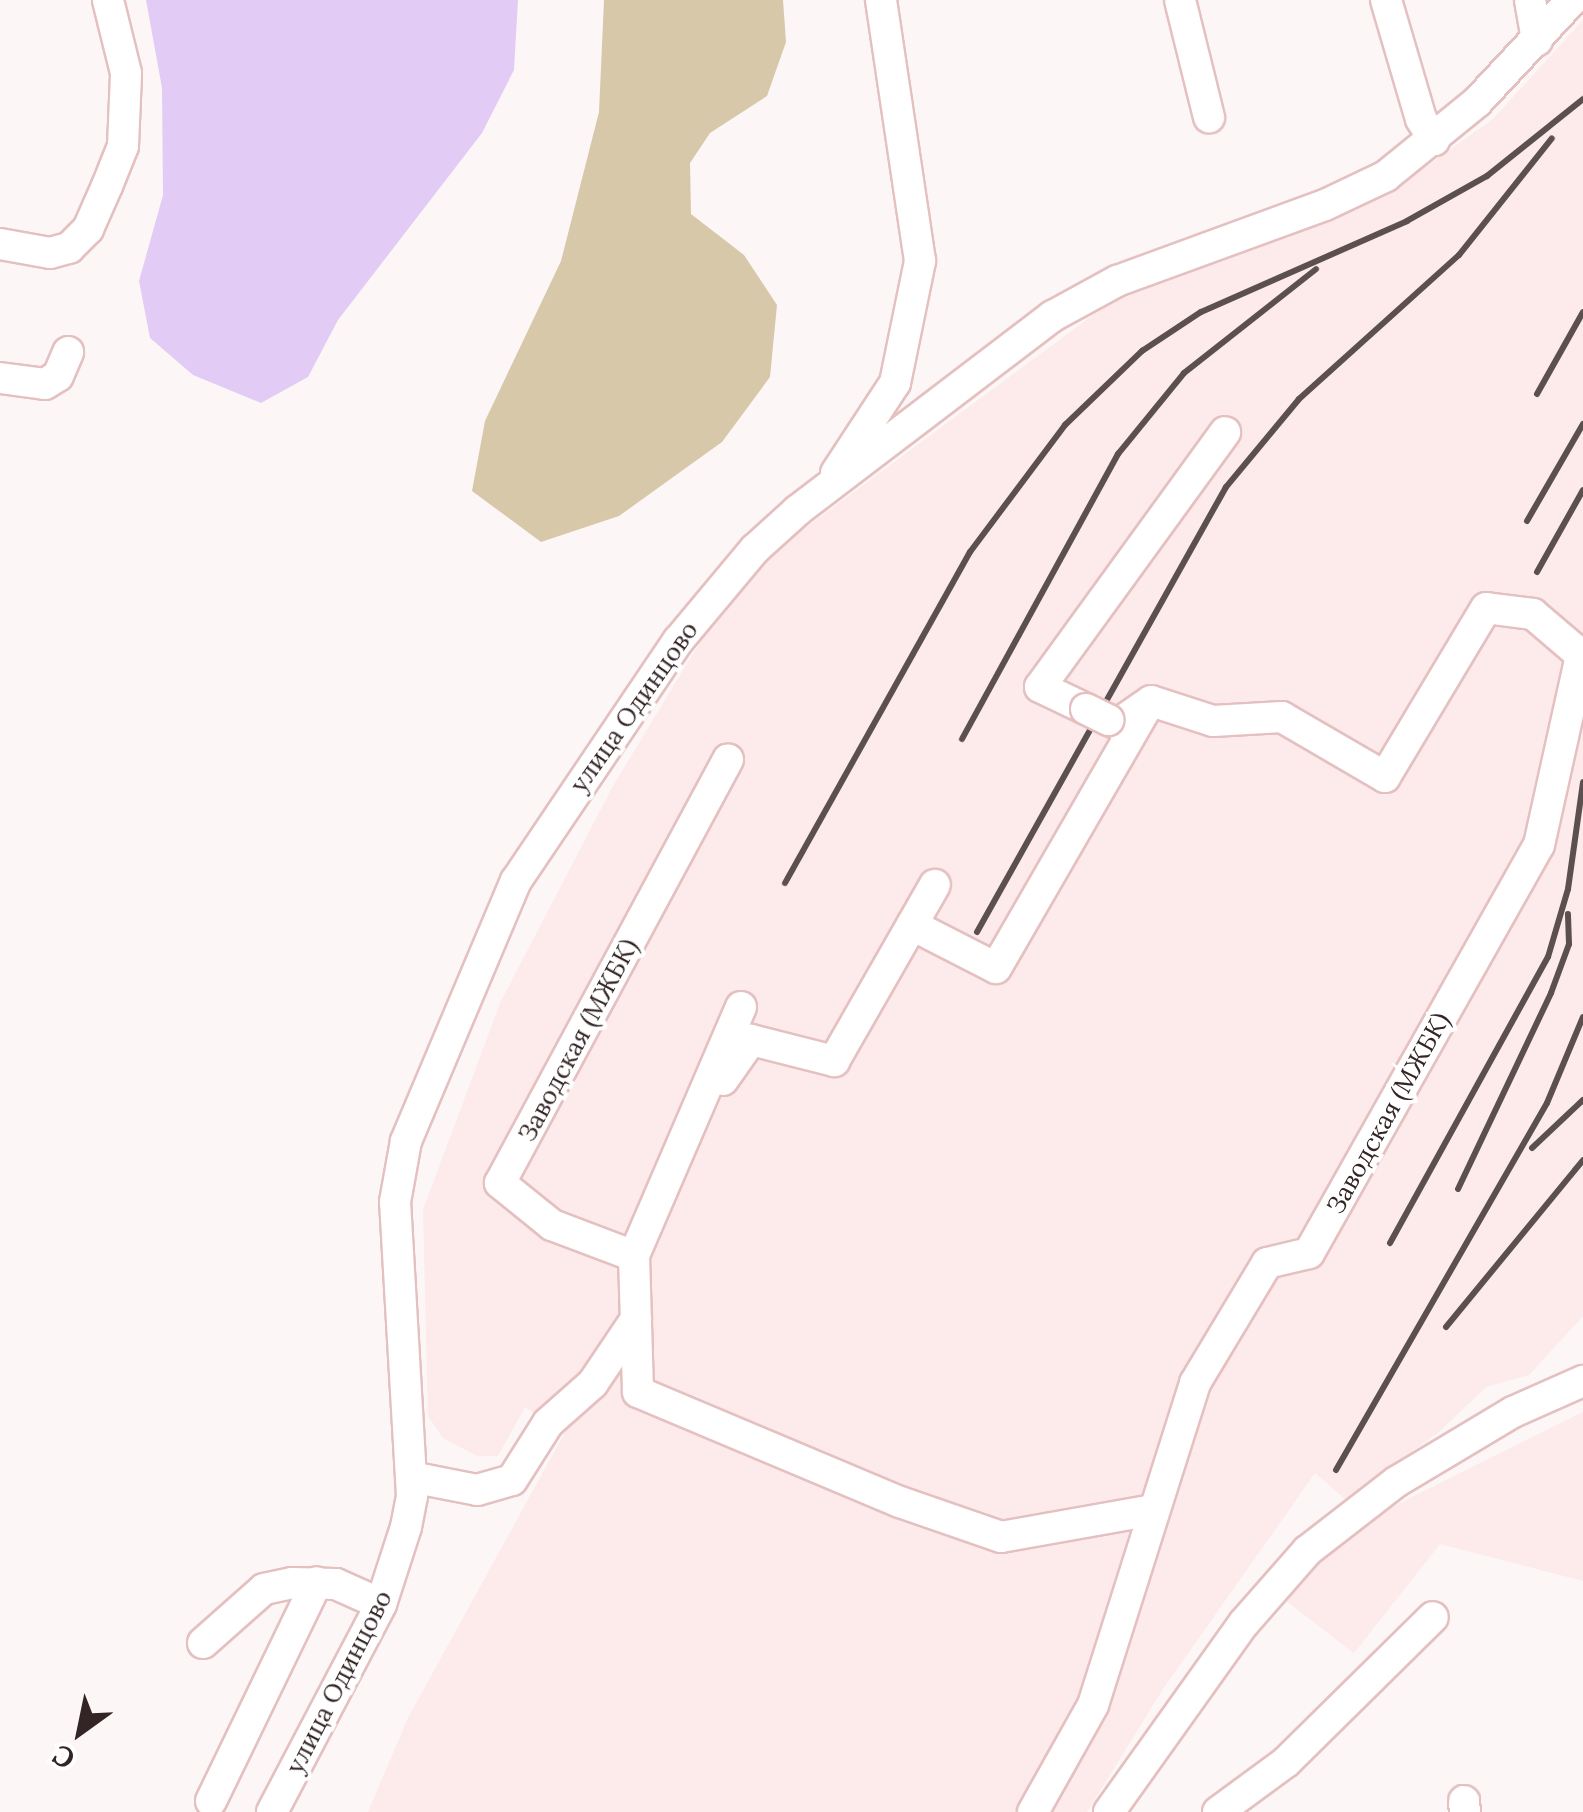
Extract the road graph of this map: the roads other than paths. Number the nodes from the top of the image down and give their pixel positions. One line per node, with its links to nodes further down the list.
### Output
1 (108, 0): 10 (street)
2 (881, 0): 14 (street)
3 (1180, 0): 8 (street)
4 (1386, 0): 9 (street)
5 (1530, 0): 7 (street)
6 (1572, 0): 7 (street, улица Одинцово)
7 (1536, 40): 9 (street, улица Одинцово)
8 (1208, 117)
9 (1434, 140): 14 (street, улица Одинцово)
10 (0, 244)
11 (68, 352): 12 (street)
12 (0, 378)
13 (1226, 432): 16 (street)
14 (826, 488): 25 (street, улица Одинцово)
15 (1579, 679): 16 (street, Заводская (МЖБК)); 26 (street, Заводская (МЖБК))
16 (1150, 700): 19 (street)
17 (728, 760): 22 (street, Заводская (МЖБК))
18 (935, 885): 19 (street)
19 (912, 925): 21 (street)
20 (740, 1007): 21 (street)
21 (688, 1131): 22 (street)
22 (634, 1256): 23 (street)
23 (636, 1319): 25 (street); 26 (street)
24 (1583, 1380): 34 (street)
25 (411, 1478): 28 (street, улица Одинцово)
26 (1152, 1510): 33 (street, Заводская (МЖБК))
27 (316, 1582): 28 (street); 30 (street); 31 (street)
28 (380, 1604): 32 (street, улица Одинцово)
29 (1433, 1617): 35 (street)
30 (203, 1643)
31 (211, 1801)
32 (272, 1812)
33 (1033, 1812)
34 (1110, 1812)
35 (1218, 1812)

